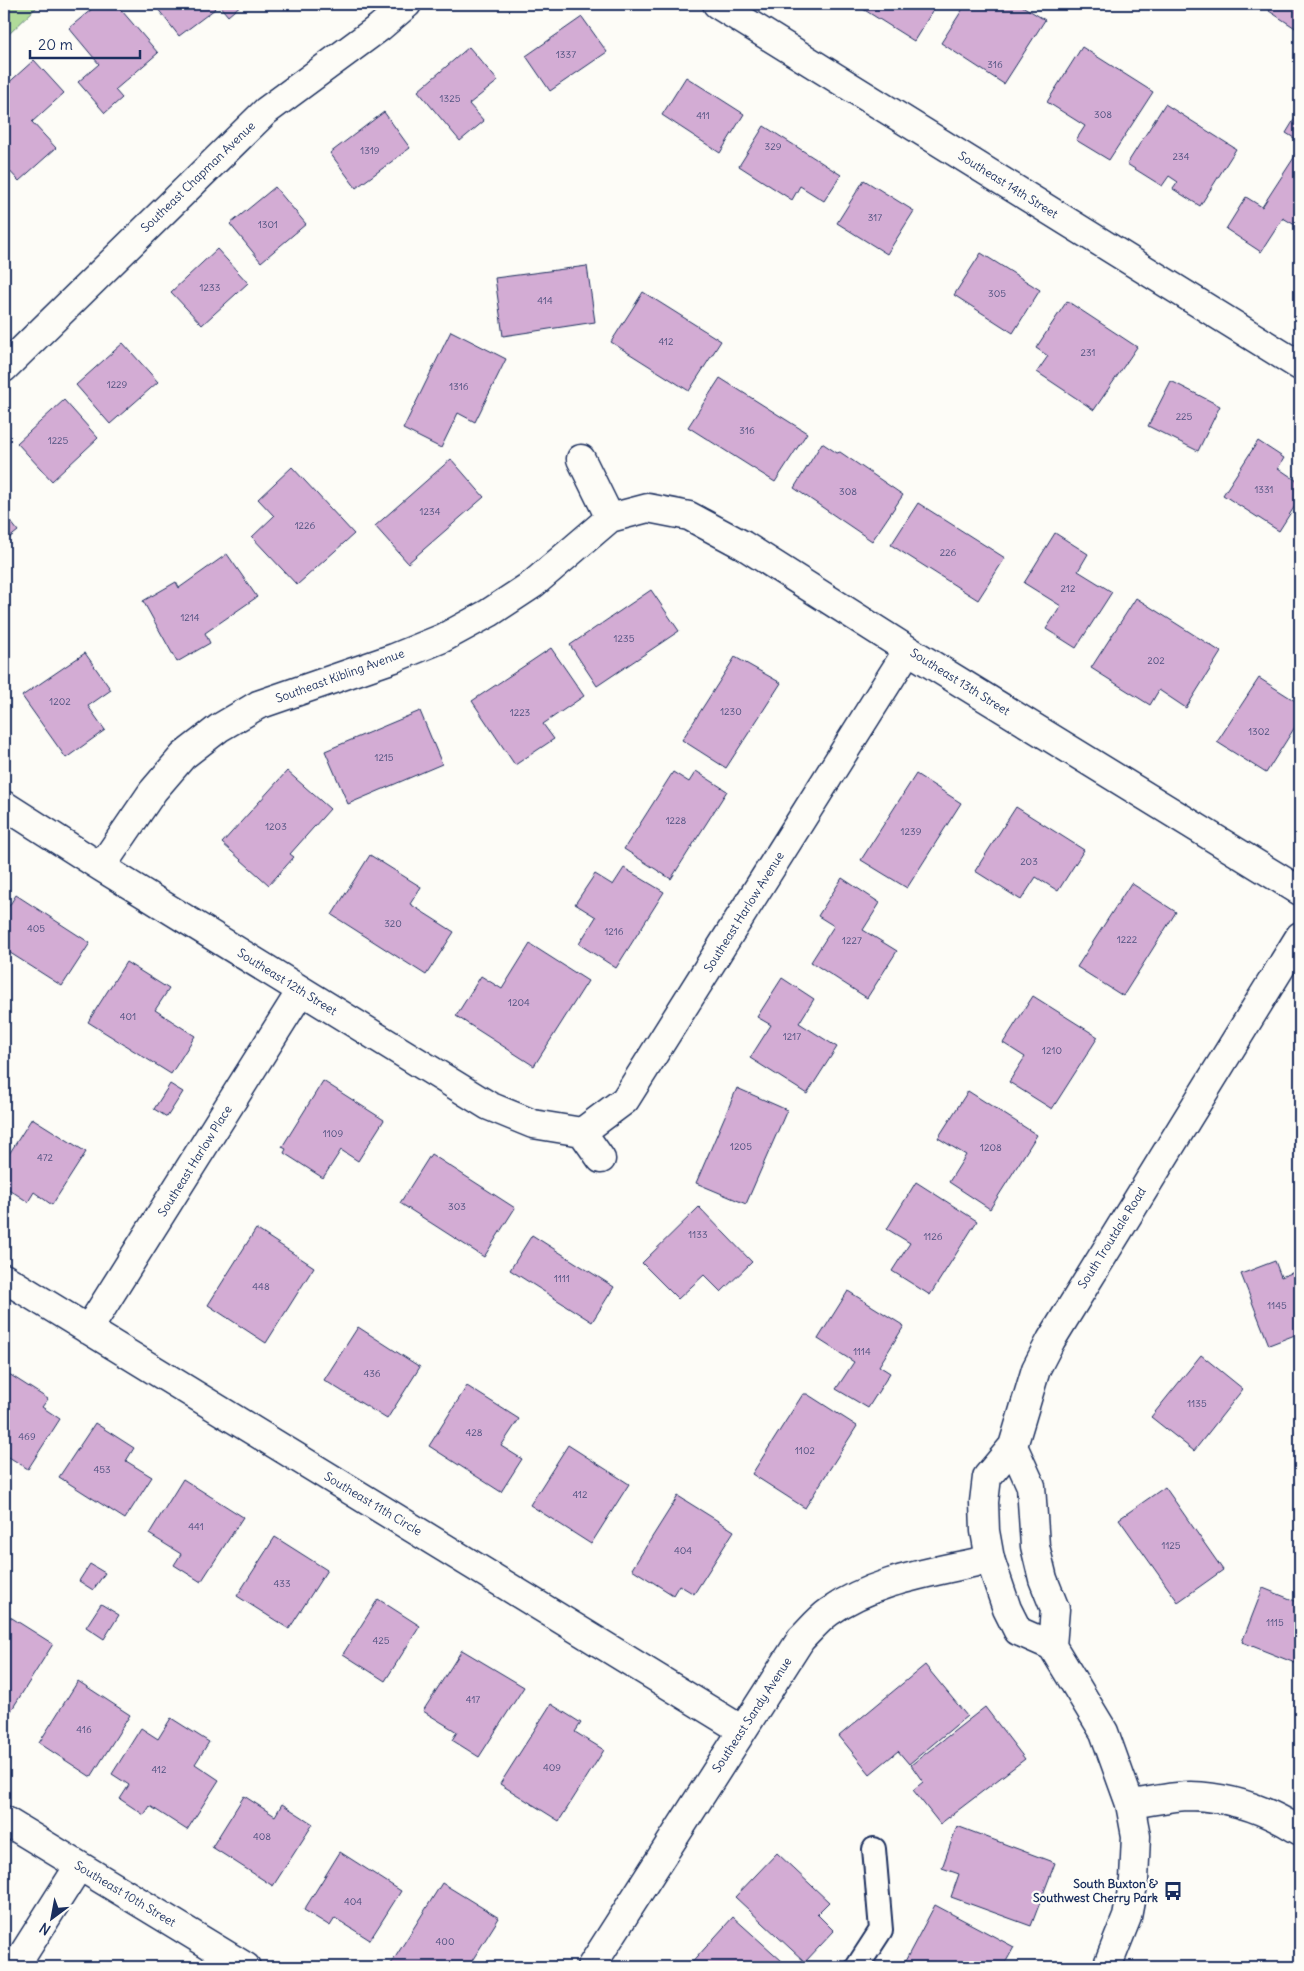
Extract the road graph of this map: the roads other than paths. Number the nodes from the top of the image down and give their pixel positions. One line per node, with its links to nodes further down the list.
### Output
1 (407, 4): 4 (street, Southeast Chapman Avenue)
2 (717, 4): 3 (street, Southeast 14th Street)
3 (1300, 366)
4 (4, 368)
5 (581, 459): 6 (street)
6 (610, 518): 7 (street, Southeast 13th Street); 9 (street, Southeast Kibling Avenue)
7 (908, 650): 10 (street, Southeast 13th Street); 13 (street, Southeast Harlow Avenue)
8 (4, 805): 9 (street, Southeast 12th Street)
9 (101, 867): 12 (street, Southeast 12th Street)
10 (1300, 891)
11 (1300, 936): 17 (street, South Troutdale Road)
12 (301, 991): 13 (street, Southeast 12th Street); 16 (street, Southeast Harlow Place)
13 (582, 1132): 14 (street)
14 (601, 1159)
15 (4, 1278): 16 (street, Southeast 11th Circle)
16 (88, 1330): 20 (street, Southeast 11th Circle)
17 (1012, 1446): 18 (street, South Troutdale Road); 19 (street)
18 (990, 1560): 19 (street, South Troutdale Road); 20 (street, Southeast Sandy Avenue)
19 (1052, 1646): 21 (street)
20 (742, 1730): 28 (street, Southeast Sandy Avenue)
21 (1130, 1804): 23 (street); 30 (street)
22 (4, 1820): 25 (street, Southeast 10th Street)
23 (1300, 1831)
24 (874, 1849): 29 (lane)
25 (79, 1866): 26 (street); 27 (street, Southeast 10th Street)
26 (15, 1967)
27 (246, 1967)
28 (591, 1967)
29 (857, 1967)
30 (1107, 1967)

